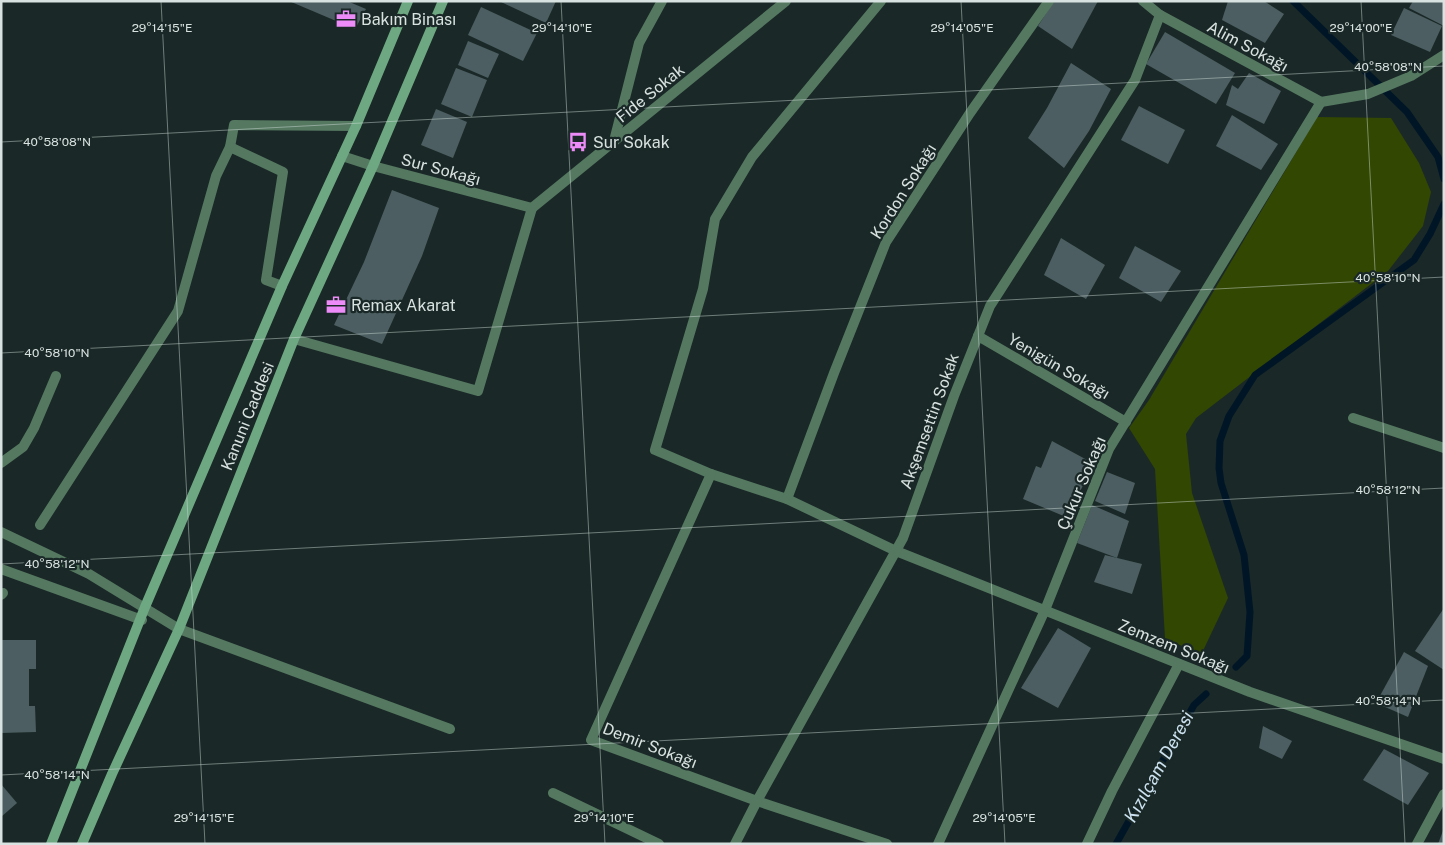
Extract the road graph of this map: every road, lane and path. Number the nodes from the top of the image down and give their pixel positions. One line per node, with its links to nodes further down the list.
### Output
1 (408, 1): 11 (street, Kanuni Caddesi)
2 (443, 1): 15 (street, Kanuni Caddesi)
3 (662, 1): 12 (street)
4 (786, 1): 12 (street, Fide Sokak)
5 (881, 1): 25 (street, Zemzem Sokağı)
6 (1049, 1): 26 (street, Kordon Sokağı)
7 (1143, 1): 8 (street, Alim Sokağı)
8 (1160, 15): 10 (street, Alim Sokağı); 18 (street, Akşemsettin Sokak)
9 (1444, 54): 10 (street)
10 (1321, 102): 22 (street, Çukur Sokağı)
11 (356, 126): 13 (street); 14 (street, Kanuni Caddesi)
12 (614, 141): 16 (street, Fide Sokak)
13 (230, 147): 17 (street); 27 (street)
14 (342, 156): 15 (street, Sur Sokağı); 17 (street, Kanuni Caddesi)
15 (373, 166): 16 (street, Sur Sokağı); 19 (street, Kanuni Caddesi)
16 (532, 208): 19 (street)
17 (282, 286): 31 (street, Kanuni Caddesi)
18 (978, 336): 22 (street, Yenigün Sokağı); 29 (street, Akşemsettin Sokak)
19 (294, 339): 34 (street, Kanuni Caddesi)
20 (56, 376): 24 (street)
21 (1353, 418): 23 (street)
22 (1126, 422): 32 (street, Çukur Sokağı)
23 (1444, 448)
24 (1, 463)
25 (711, 474): 26 (street, Zemzem Sokağı); 40 (street, Demir Sokağı)
26 (786, 499): 29 (street, Zemzem Sokağı)
27 (40, 525)
28 (1, 532): 31 (street)
29 (896, 551): 32 (street, Zemzem Sokağı); 40 (street, Akşemsettin Sokak)
30 (1, 569): 33 (street)
31 (145, 607): 33 (street, Kanuni Caddesi); 34 (street)
32 (1045, 610): 35 (street, Zemzem Sokağı); 46 (street, Çukur Sokağı)
33 (142, 620): 41 (street, Kanuni Caddesi)
34 (179, 629): 36 (street); 42 (street, Kanuni Caddesi)
35 (1179, 664): 37 (street, Zemzem Sokağı); 47 (street)
36 (450, 729)
37 (1444, 759)
38 (554, 793): 43 (street)
39 (1444, 794): 48 (street)
40 (757, 801): 44 (street, Akşemsettin Sokak); 45 (street, Demir Sokağı)
41 (52, 844)
42 (82, 844)
43 (659, 844)
44 (735, 844)
45 (887, 844)
46 (938, 844)
47 (1087, 844)
48 (1417, 844)

